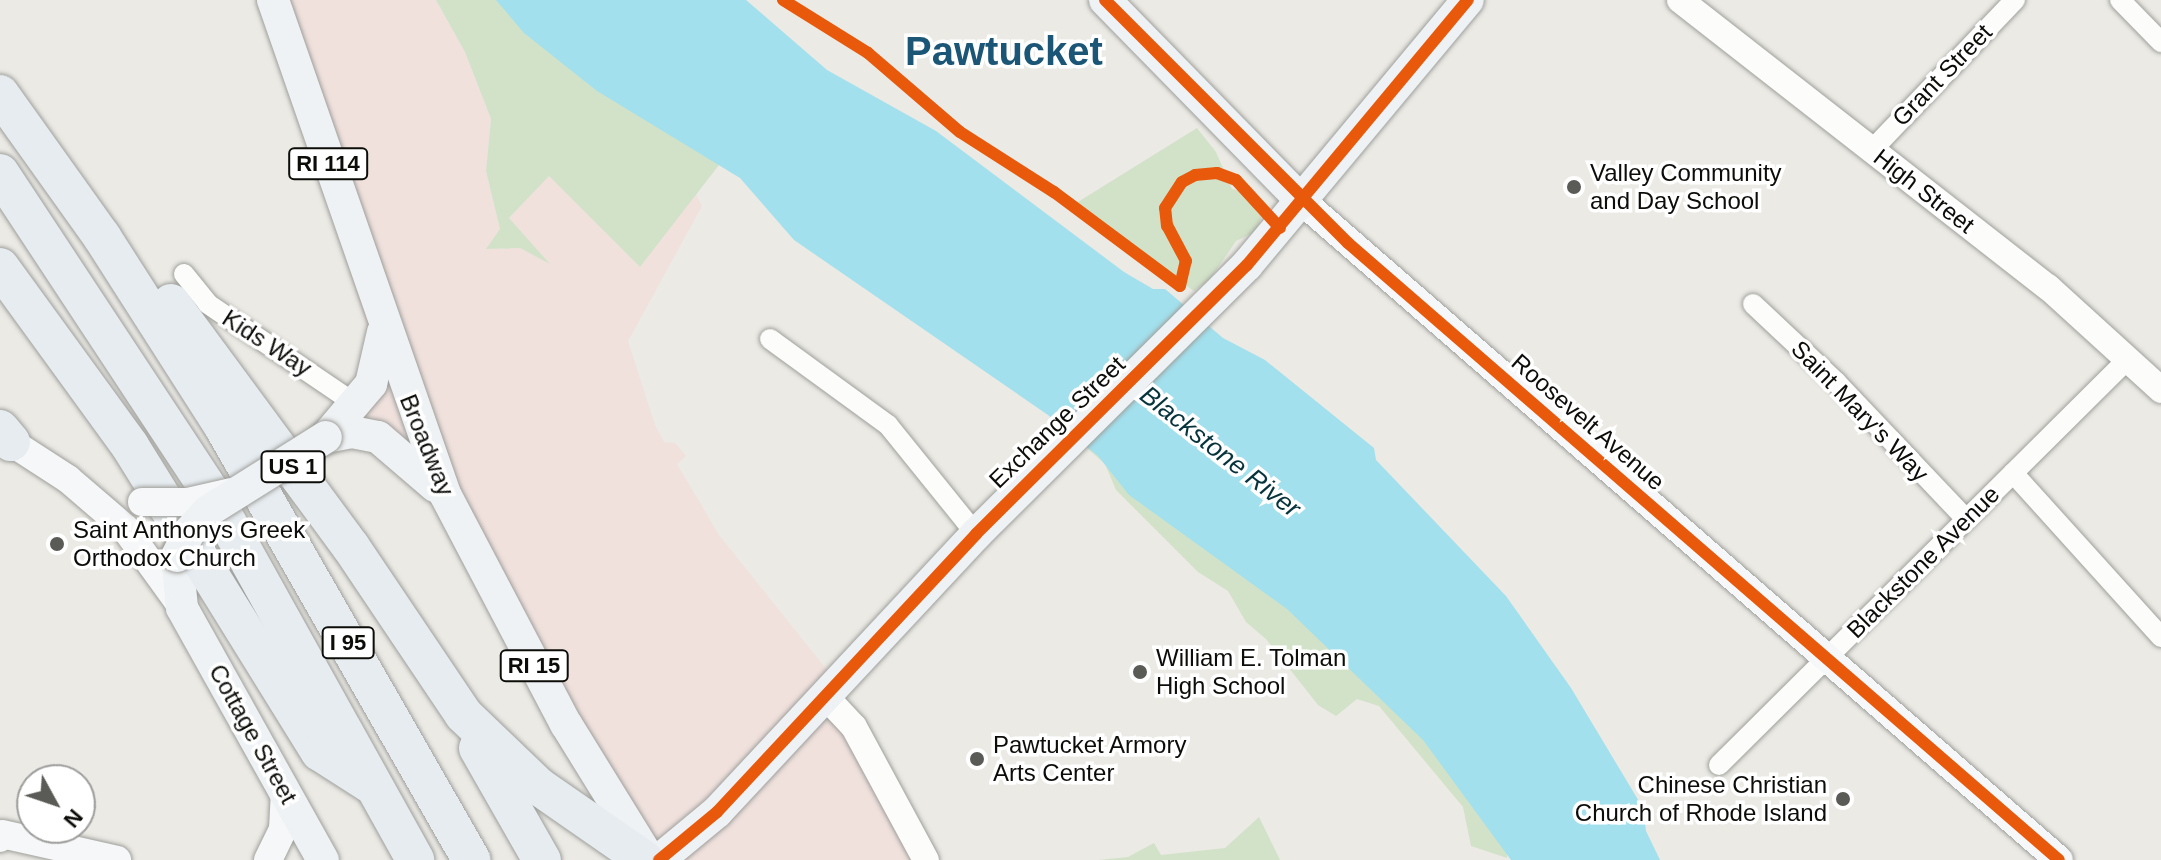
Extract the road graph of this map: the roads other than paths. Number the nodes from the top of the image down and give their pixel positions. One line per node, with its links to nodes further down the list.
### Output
1 (273, 0): 16 (main road, Broadway / RI 114)
2 (1105, 0): 11 (main road, Roosevelt Avenue)
3 (1468, 0): 11 (main road, Exchange Street)
4 (1680, 0): 9 (street, High Street)
5 (2015, 0): 9 (street, Grant Street)
6 (2120, 0): 7 (street)
7 (2161, 42)
8 (0, 94): 12 (highway, I 95)
9 (1871, 151): 18 (street, High Street)
10 (0, 173): 35 (highway, I 95)
11 (1303, 202): 28 (main road, Exchange Street); 31 (main road, Roosevelt Avenue)
12 (102, 237): 33 (highway, US 1); 43 (highway, I 95)
13 (0, 267): 35 (highway)
14 (184, 274): 20 (street, Kids Way)
15 (1753, 304): 27 (street, Saint Mary's Way)
16 (384, 329): 20 (main road); 26 (main road, Broadway / RI 114)
17 (770, 339): 28 (street)
18 (2128, 359): 19 (street, High Street); 23 (street, Blackstone Avenue)
19 (2158, 380)
20 (357, 405): 22 (main road)
21 (4, 435): 24 (main road)
22 (326, 437): 25 (main road, bridge); 26 (main road)
23 (2013, 473): 27 (street, Blackstone Avenue); 30 (street)
24 (68, 479): 25 (main road, bridge); 29 (main road)
25 (235, 491): 29 (main road, bridge)
26 (445, 494): 38 (main road, Broadway / RI 15)
27 (1966, 519): 31 (street, Blackstone Avenue)
28 (976, 534): 32 (main road, Exchange Street)
29 (182, 608): 36 (main road, Cottage Street)
30 (2161, 637)
31 (1827, 657): 34 (street, Blackstone Avenue); 47 (main road, Roosevelt Avenue)
32 (825, 696): 45 (main road, Exchange Street); 46 (street)
33 (464, 715): 38 (highway, US 1); 44 (highway)
34 (1719, 765)
35 (375, 788): 42 (highway, I 95)
36 (285, 790): 40 (main road); 41 (main road, Cottage Street)
37 (1, 835): 39 (main road)
38 (633, 851)
39 (117, 860)
40 (268, 860)
41 (323, 860)
42 (415, 860)
43 (471, 860)
44 (542, 860)
45 (659, 860)
46 (926, 860)
47 (2059, 860)

